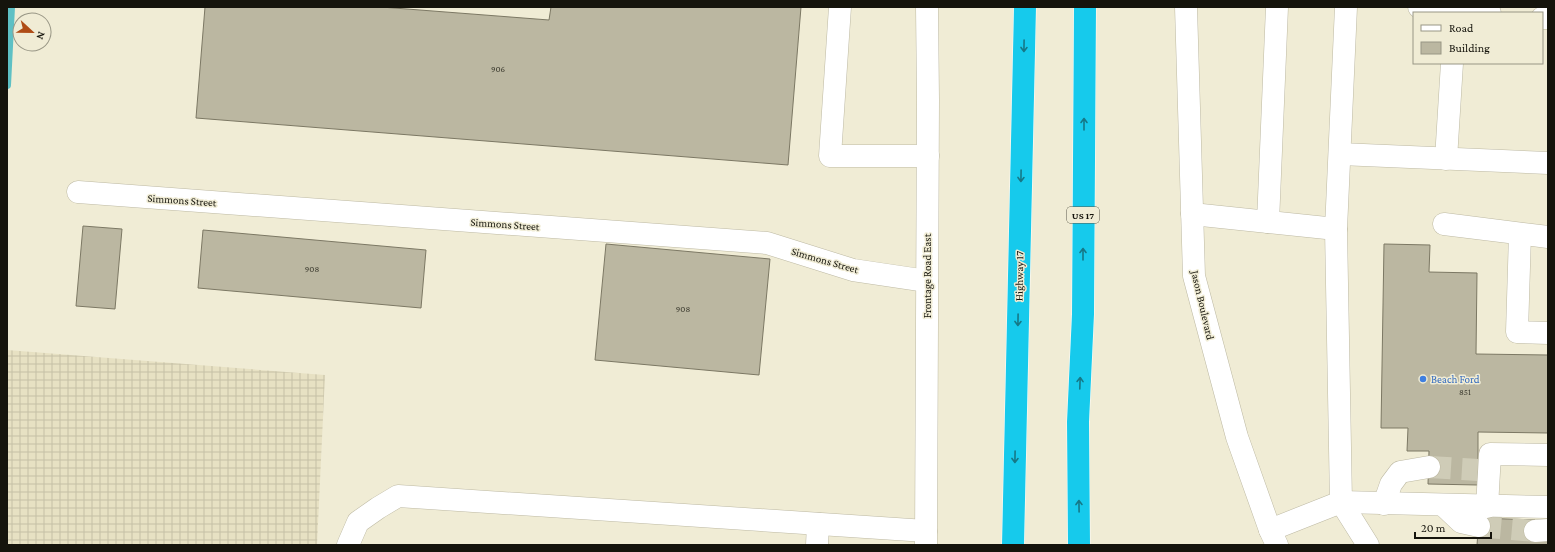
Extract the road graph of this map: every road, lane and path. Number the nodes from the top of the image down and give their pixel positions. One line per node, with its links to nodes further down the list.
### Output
1 (840, 7): 13 (street)
2 (927, 7): 13 (street, Frontage Road East)
3 (1025, 7): 35 (highway, Highway 17, one-way to 35)
4 (1085, 7): 36 (highway, US 17, one-way to 4)
5 (1186, 7): 17 (street, Jason Boulevard)
6 (1277, 7): 18 (street)
7 (1346, 7): 12 (street)
8 (1420, 7): 9 (street)
9 (1455, 11): 10 (street)
10 (1472, 12)
11 (1452, 64): 14 (street)
12 (1340, 154): 14 (street); 20 (street)
13 (928, 156): 23 (street, Frontage Road East)
14 (1446, 159): 15 (street)
15 (1548, 163)
16 (78, 192): 23 (street, Simmons Street)
17 (1192, 214): 18 (street); 32 (street, Jason Boulevard)
18 (1268, 222): 20 (street)
19 (1444, 224): 21 (street)
20 (1336, 229): 27 (street)
21 (1520, 234): 22 (street); 24 (street)
22 (1548, 237)
23 (927, 281): 33 (street, Frontage Road East)
24 (1548, 333)
25 (1548, 455): 30 (street)
26 (1429, 467): 28 (street)
27 (1341, 502): 28 (street); 32 (street); 37 (street)
28 (1384, 504): 30 (street)
29 (1548, 507): 30 (street)
30 (1483, 516)
31 (817, 535): 33 (street); 34 (street)
32 (1274, 537)
33 (926, 538)
34 (348, 545)
35 (1013, 545)
36 (1079, 545)
37 (1368, 545)

